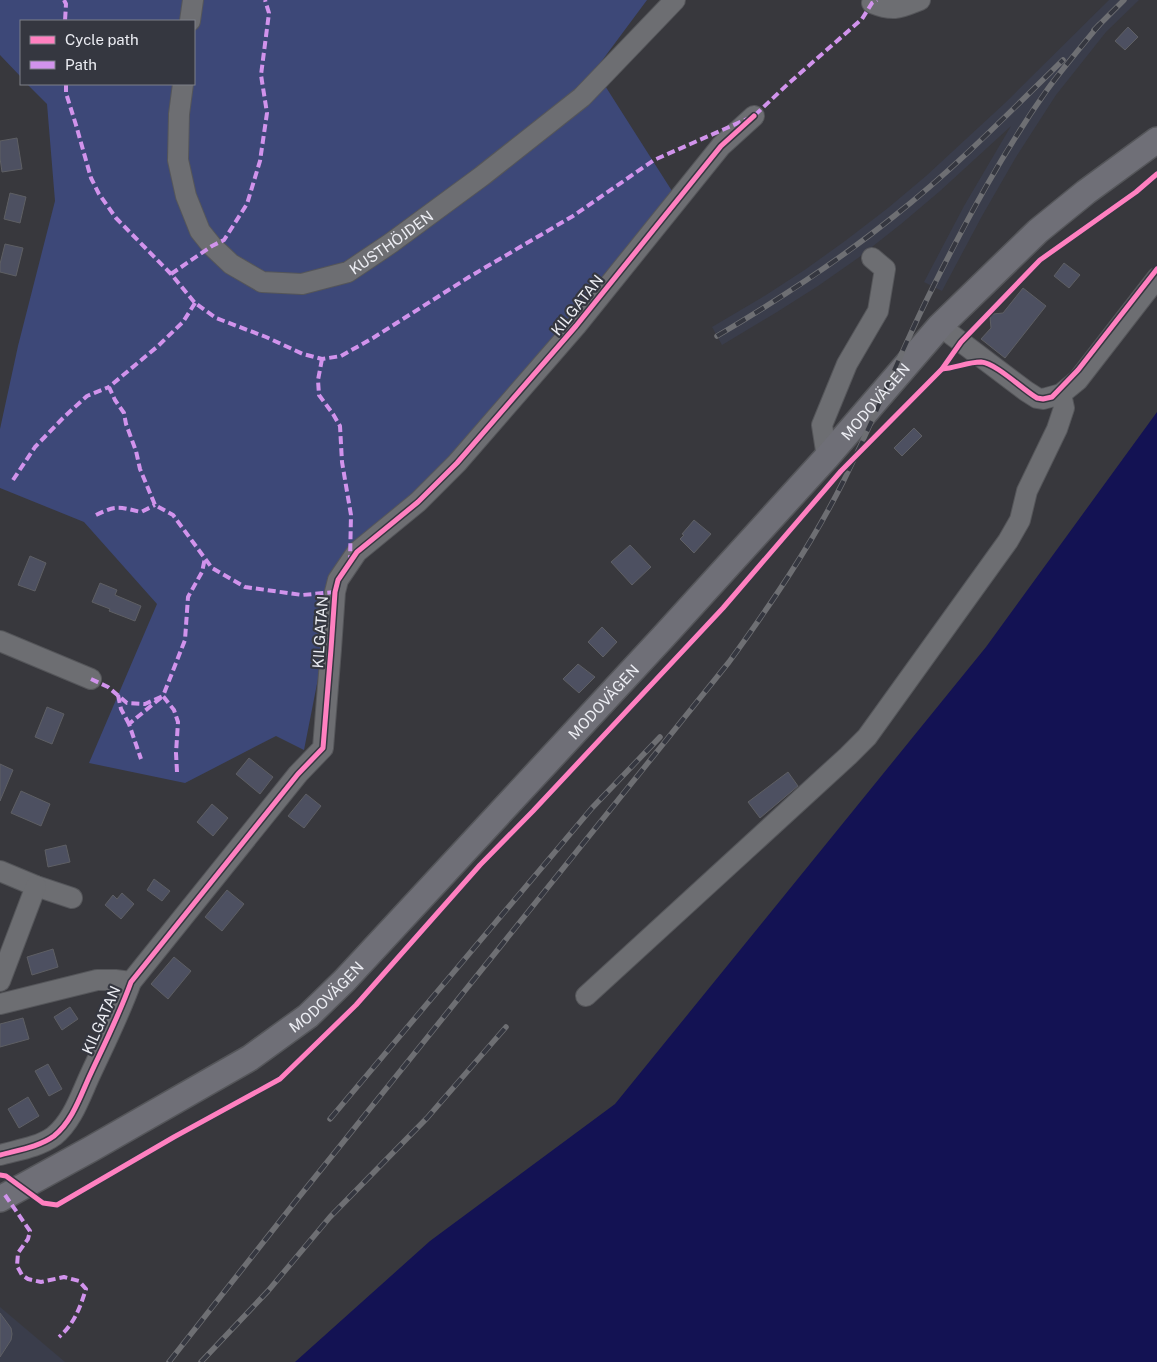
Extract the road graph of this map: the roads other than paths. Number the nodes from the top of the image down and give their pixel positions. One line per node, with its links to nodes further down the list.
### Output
1 (193, 0): 5 (street)
2 (674, 0): 6 (street, KUSTHÖJDEN)
3 (920, 0): 4 (street)
4 (872, 4)
5 (190, 20)
6 (183, 85)
7 (754, 116): 20 (street, KILGATAN)
8 (1157, 140): 11 (main road, MODOVÄGEN)
9 (872, 258): 13 (street)
10 (1157, 278): 12 (street)
11 (940, 326): 12 (street); 13 (main road, MODOVÄGEN)
12 (1061, 394): 21 (street)
13 (827, 457): 24 (main road, MODOVÄGEN)
14 (0, 641): 15 (street)
15 (91, 679)
16 (0, 871): 17 (street)
17 (36, 886): 18 (street); 19 (street)
18 (72, 898)
19 (0, 981)
20 (131, 982): 22 (street); 23 (street, KILGATAN)
21 (586, 996)
22 (0, 1004)
23 (0, 1155)
24 (7, 1195)

